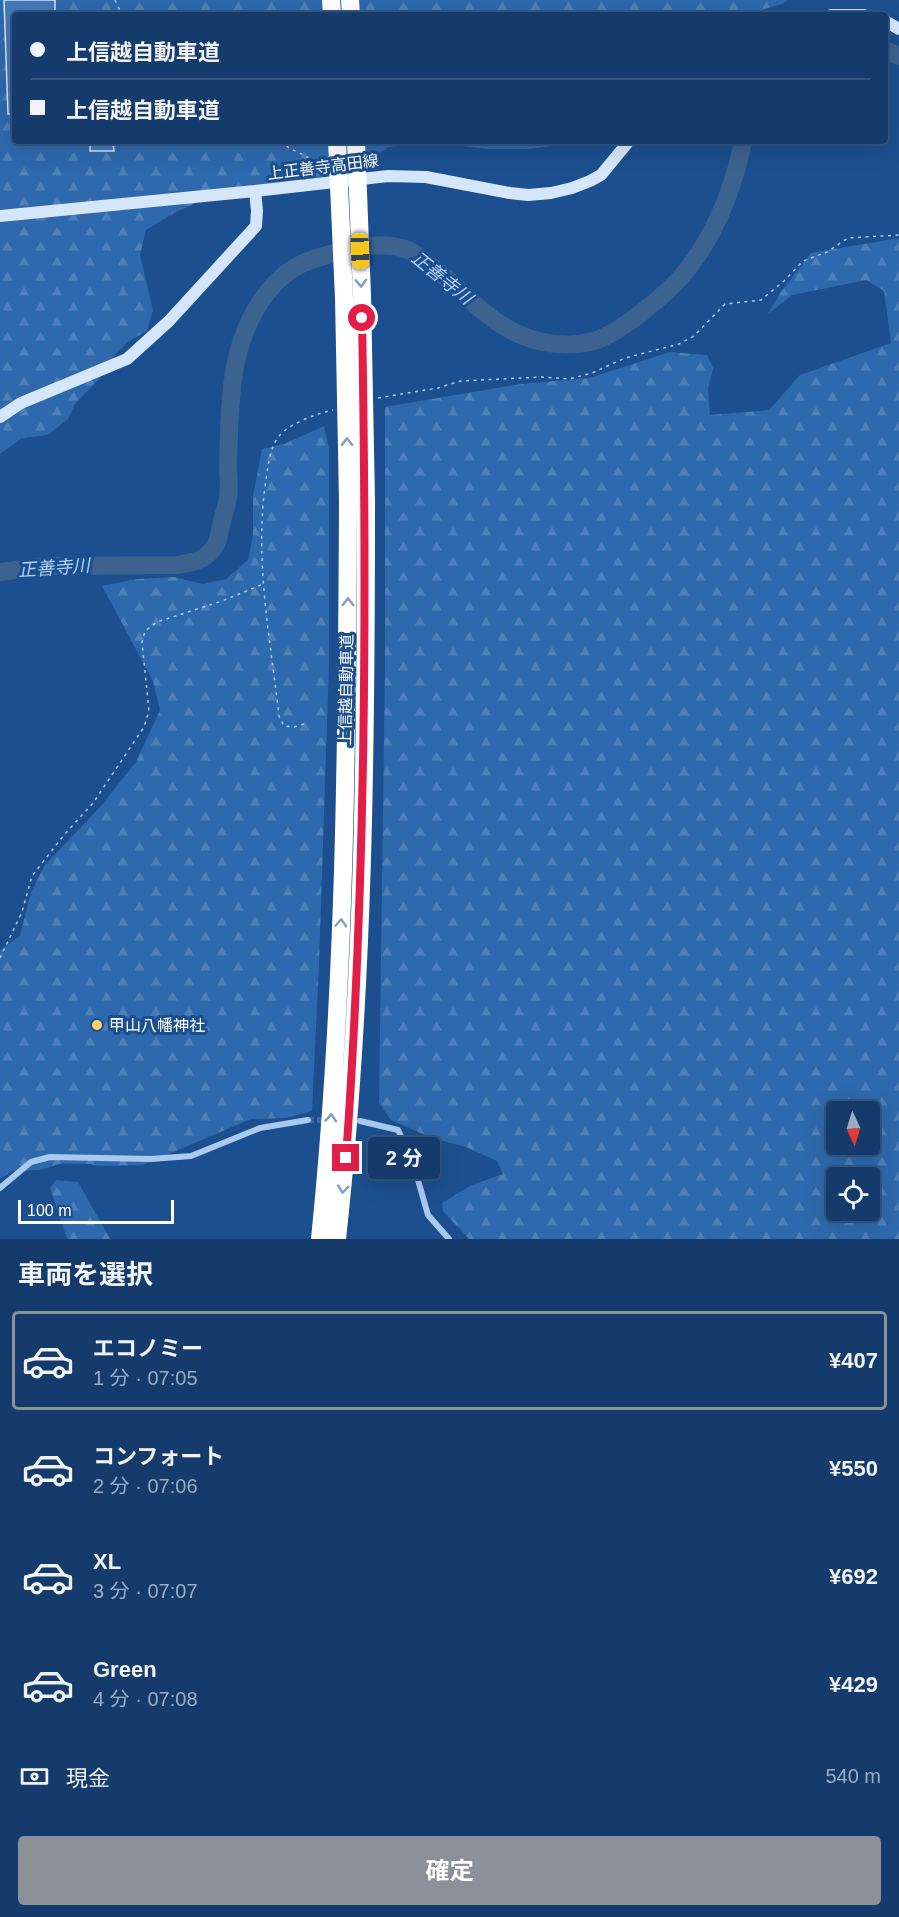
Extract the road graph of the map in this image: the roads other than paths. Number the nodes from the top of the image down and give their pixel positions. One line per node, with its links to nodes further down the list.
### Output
1 (337, 144): 7 (highway, 上信越自動車道, one-way to 1, bridge)
2 (356, 144): 7 (highway, 上信越自動車道, one-way to 7, bridge)
3 (627, 144): 4 (main road, 上正善寺高田線)
4 (255, 191): 5 (main road, 上正善寺高田線); 6 (main road)
5 (0, 216)
6 (0, 417)
7 (357, 501): 11 (highway, 上信越自動車道, one-way to 7); 12 (highway, 上信越自動車道, one-way to 12)
8 (308, 1120): 10 (street)
9 (360, 1121): 13 (street)
10 (0, 1188)
11 (320, 1239)
12 (337, 1239)
13 (449, 1239)

